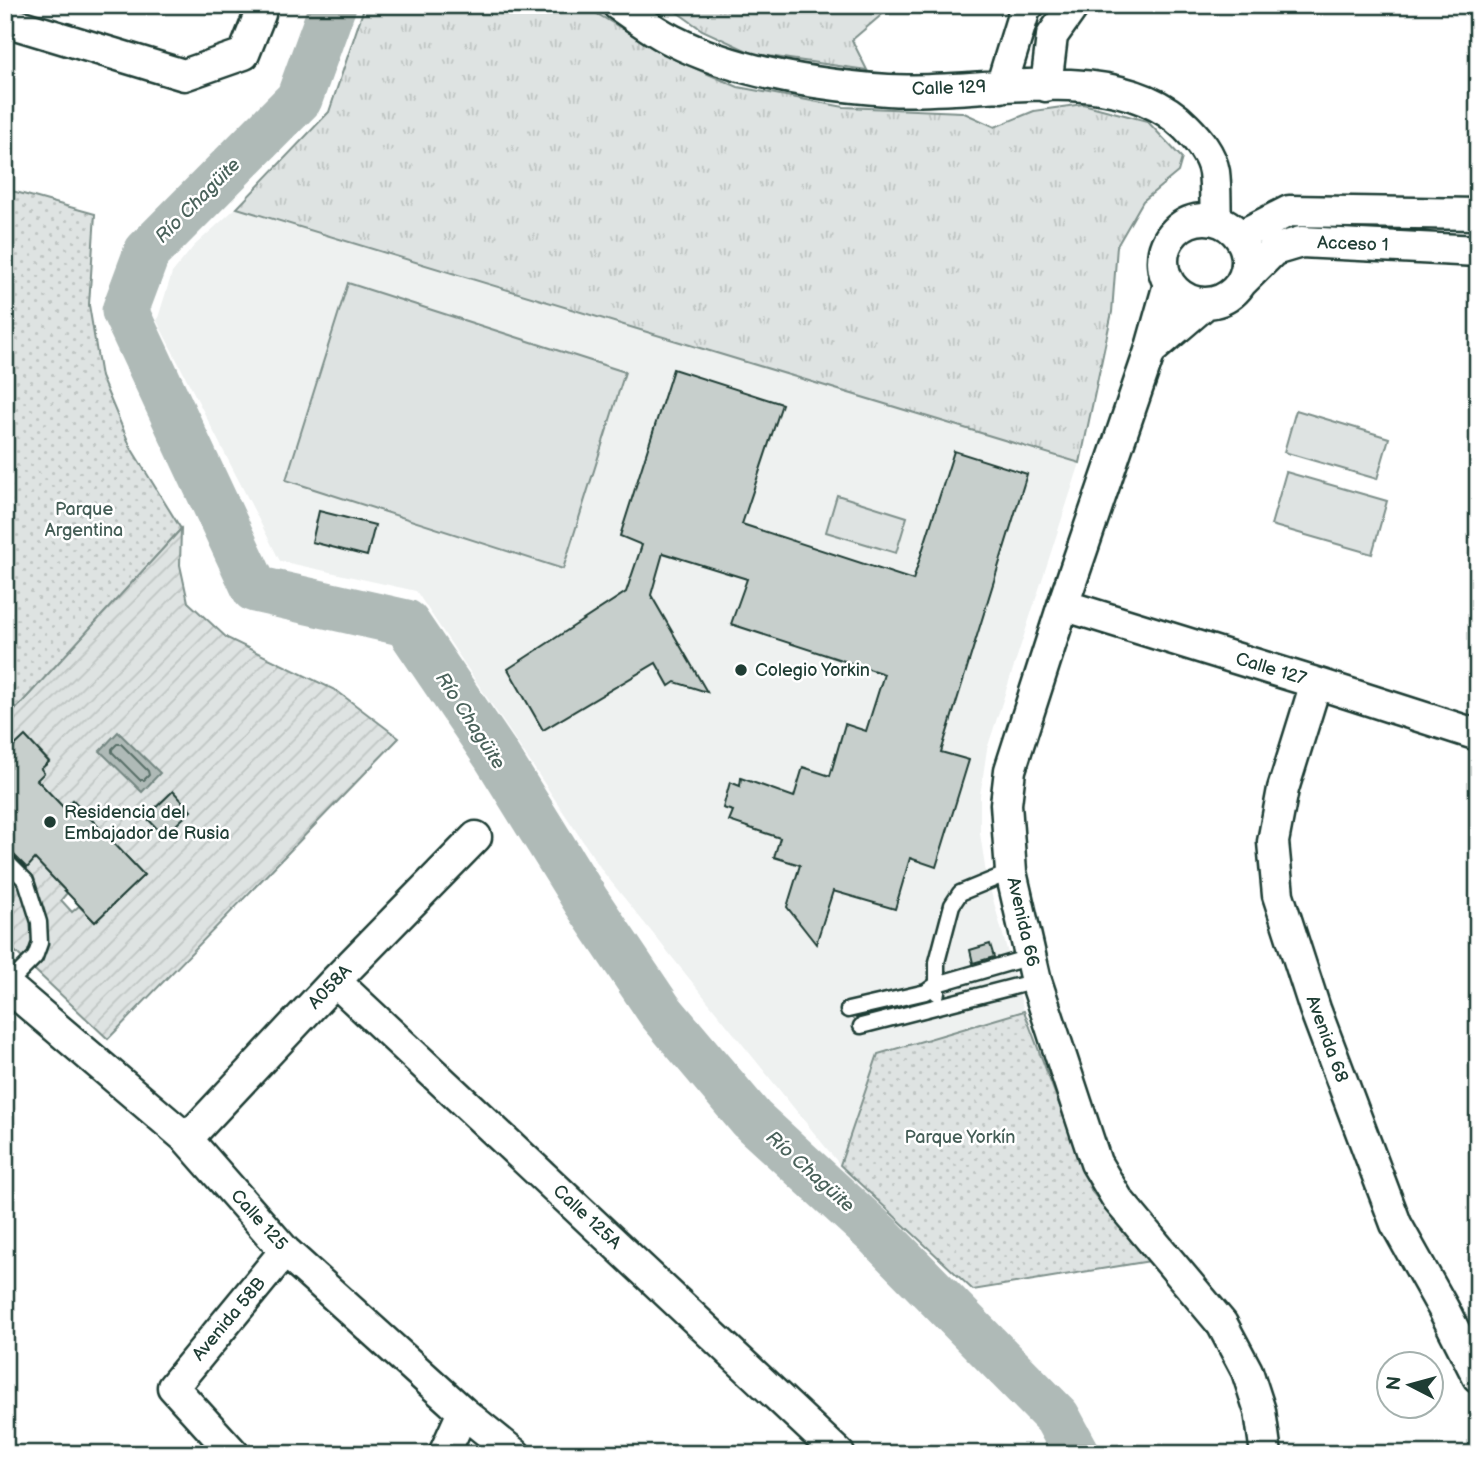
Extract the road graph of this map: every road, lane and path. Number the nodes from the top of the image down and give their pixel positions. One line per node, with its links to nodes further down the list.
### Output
1 (618, 5): 7 (street, Calle 129)
2 (1029, 5): 7 (street)
3 (1074, 5): 6 (street)
4 (260, 14): 5 (street)
5 (5, 21)
6 (1046, 86): 7 (street, Calle 129); 9 (street, Calle 129)
7 (1001, 87)
8 (1478, 214): 9 (street, Acceso 1)
9 (1228, 228): 11 (street); 12 (street)
10 (1478, 251): 11 (street, Acceso 1)
11 (1243, 281): 13 (street)
12 (1169, 284): 13 (street); 14 (street, Avenida 66)
13 (1205, 304): 14 (street)
14 (1150, 351): 15 (street, Avenida 66)
15 (1063, 605): 16 (street, Calle 127); 20 (street, Avenida 66)
16 (1316, 683): 17 (street, Calle 127); 30 (street, Avenida 68)
17 (1478, 735)
18 (476, 837): 22 (street, A058A)
19 (5, 860): 24 (lane)
20 (1011, 872): 21 (street, Avenida 66); 23 (lane)
21 (1033, 969): 23 (lane); 25 (lane); 36 (street, Avenida 66)
22 (335, 981): 28 (street, A058A); 35 (street, Calle 125A)
23 (937, 984): 25 (lane); 26 (lane)
24 (6, 985): 28 (street, Calle 125)
25 (937, 1005): 27 (lane)
26 (848, 1010)
27 (861, 1026)
28 (187, 1139): 29 (street, Calle 125)
29 (285, 1251): 31 (street, Calle 125); 32 (street, Avenida 58B)
30 (1478, 1377)
31 (463, 1412): 33 (street); 34 (street, Calle 125)
32 (234, 1454)
33 (444, 1454)
34 (515, 1454)
35 (839, 1454)
36 (1266, 1454)

